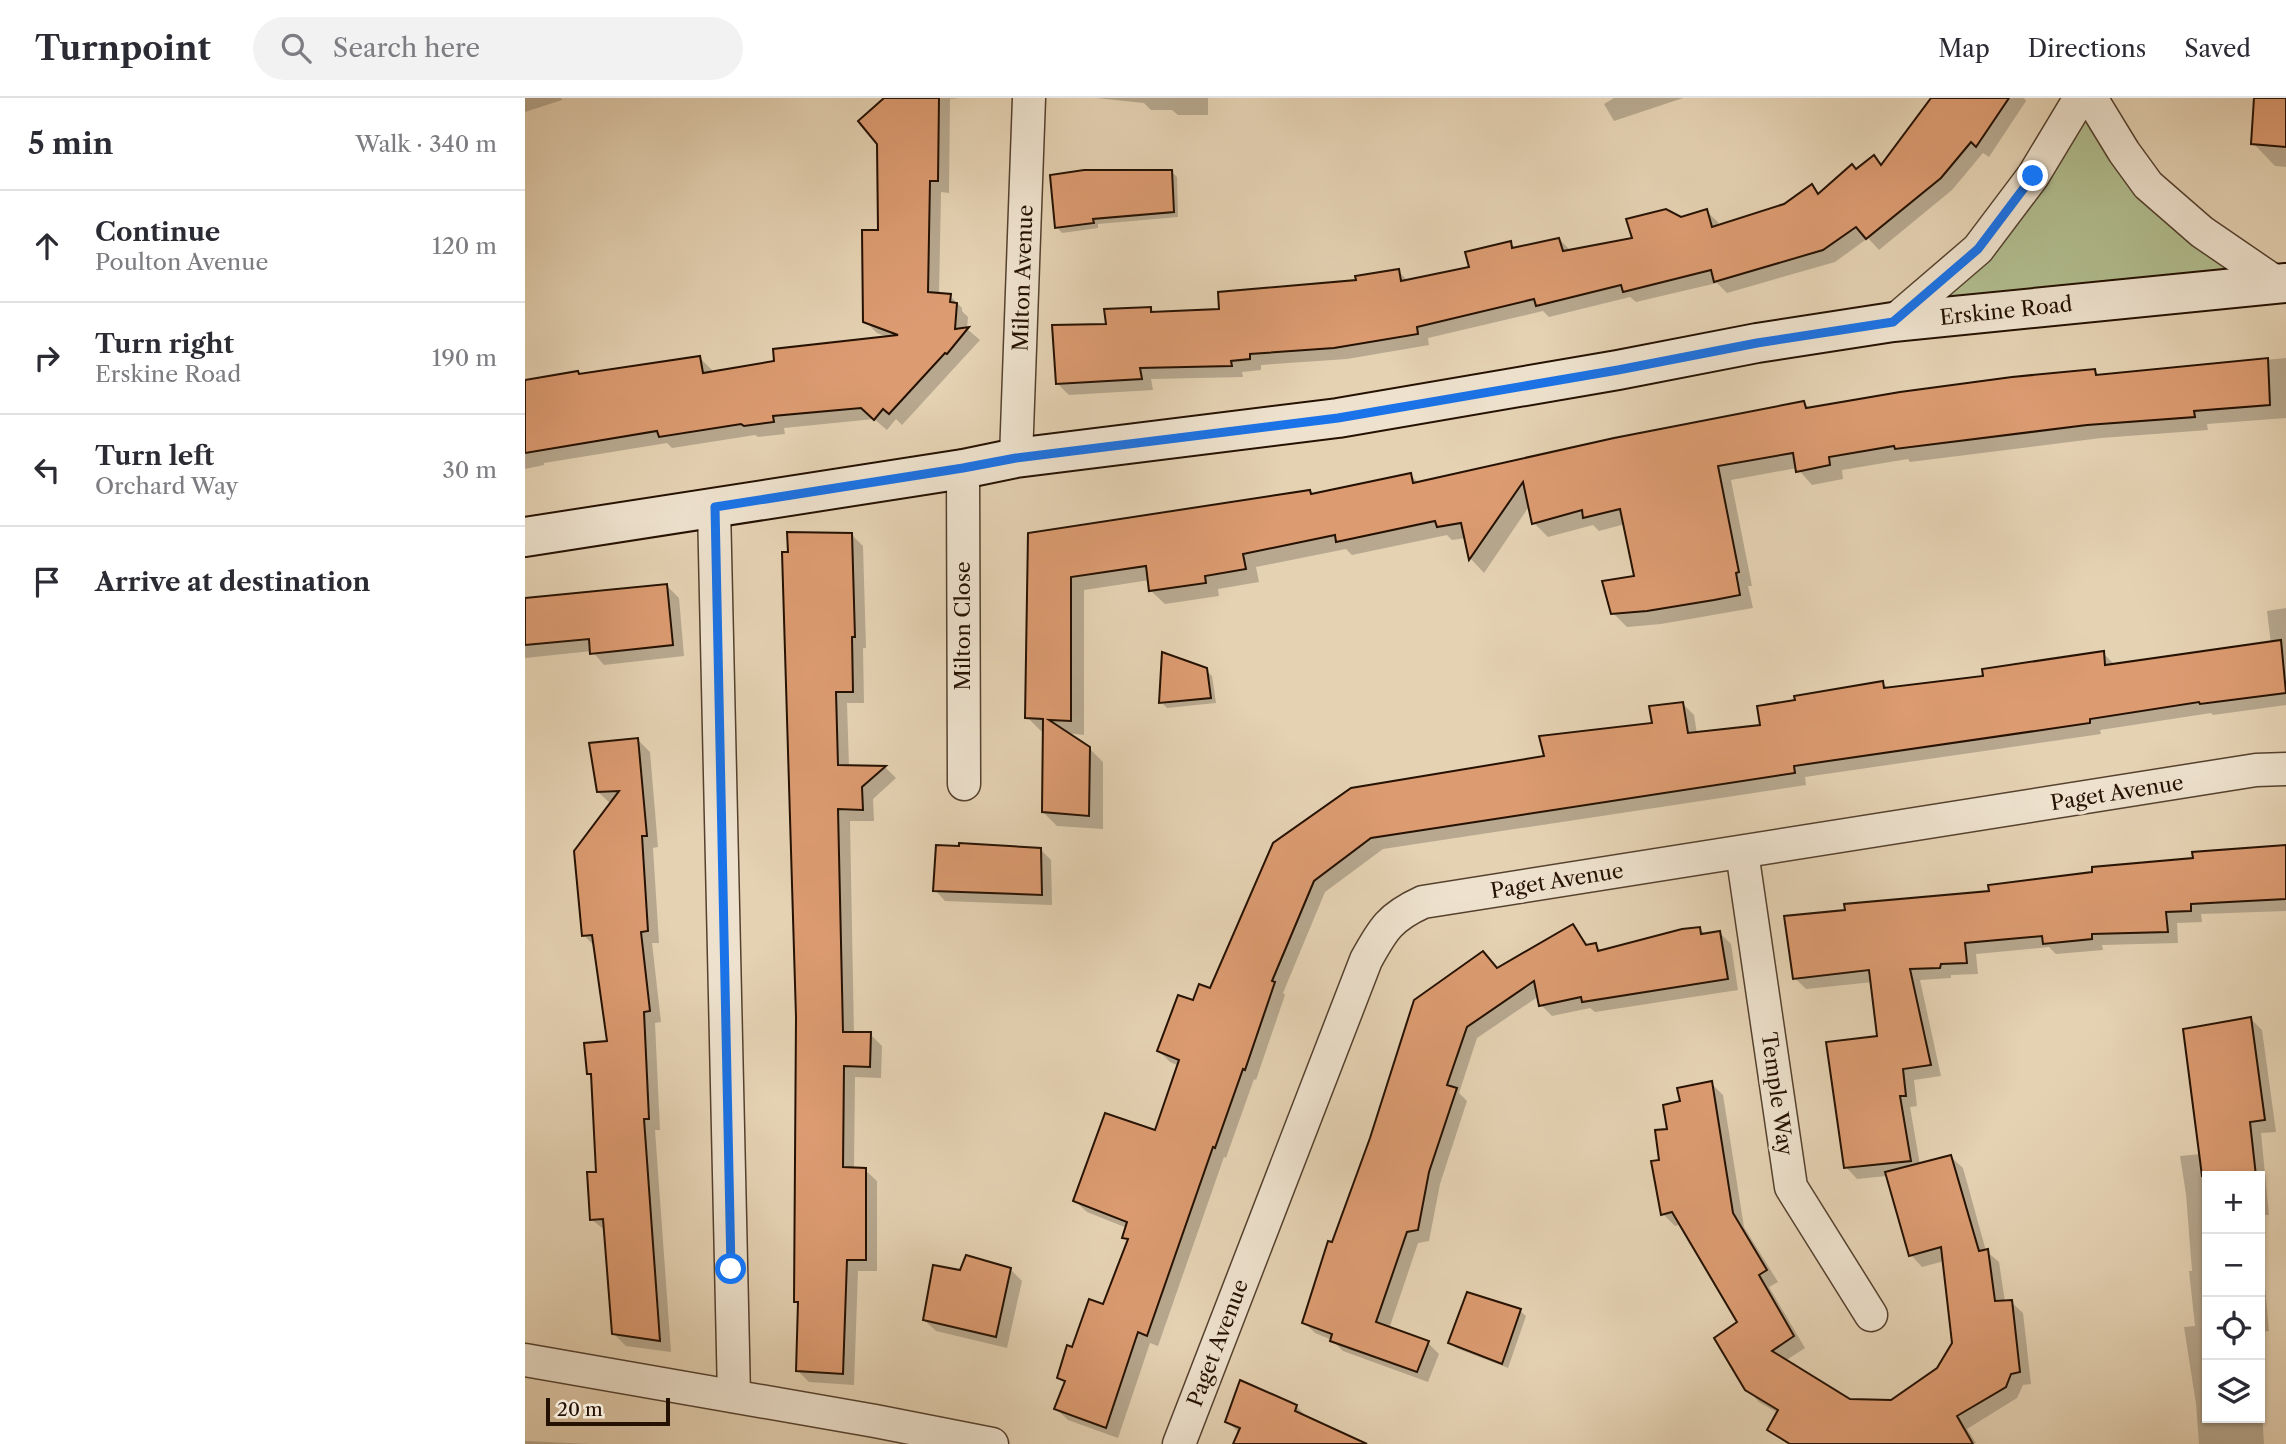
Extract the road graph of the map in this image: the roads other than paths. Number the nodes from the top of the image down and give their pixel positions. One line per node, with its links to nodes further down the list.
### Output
1 (1029, 98): 6 (street, Milton Avenue)
2 (2080, 98): 5 (street)
3 (2091, 98): 4 (street)
4 (2282, 283): 5 (street, Erskine Road)
5 (1893, 322): 6 (street, Erskine Road)
6 (1016, 458): 7 (street, Erskine Road)
7 (963, 468): 8 (street, Erskine Road); 11 (street, Milton Close)
8 (715, 507): 9 (street, Erskine Road); 15 (street)
9 (525, 537)
10 (2286, 769): 12 (street, Paget Avenue)
11 (964, 785)
12 (1742, 852): 13 (street, Temple Way); 18 (street, Paget Avenue)
13 (1871, 1315)
14 (525, 1360): 15 (street)
15 (734, 1396): 16 (street)
16 (874, 1432): 17 (street)
17 (992, 1444)
18 (1179, 1444)

